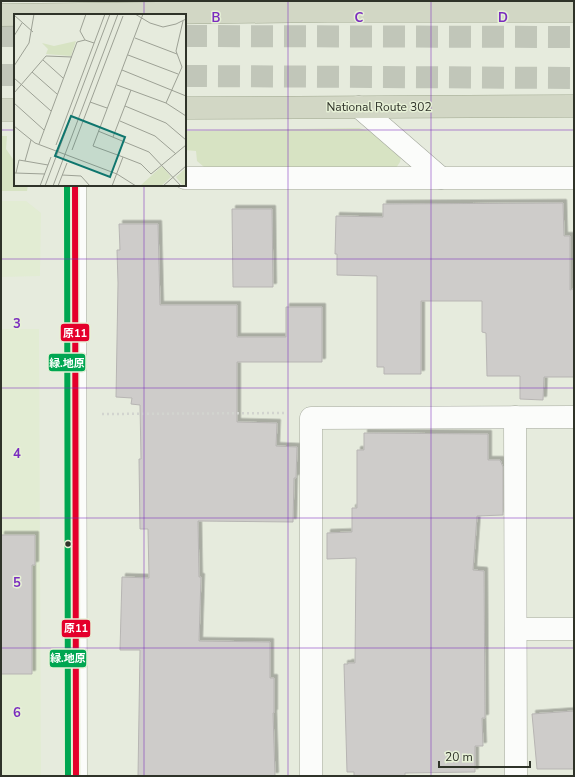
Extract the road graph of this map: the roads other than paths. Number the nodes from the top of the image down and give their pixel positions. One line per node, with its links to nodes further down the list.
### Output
1 (336, 6): 2 (highway); 3 (highway)
2 (74, 10): 5 (highway)
3 (574, 11)
4 (14, 14): 6 (highway)
5 (16, 14)
6 (1, 15)
7 (574, 106): 8 (highway, National Route 302)
8 (359, 107): 9 (highway, National Route 302); 13 (street)
9 (186, 108)
10 (1, 110): 11 (highway)
11 (14, 110)
12 (186, 178): 13 (street)
13 (441, 178): 14 (street)
14 (574, 178)
15 (75, 186): 20 (street)
16 (515, 417): 17 (street); 18 (street); 21 (street)
17 (574, 417)
18 (516, 629): 19 (street); 22 (street)
19 (574, 629)
20 (76, 776)
21 (311, 776)
22 (516, 776)

